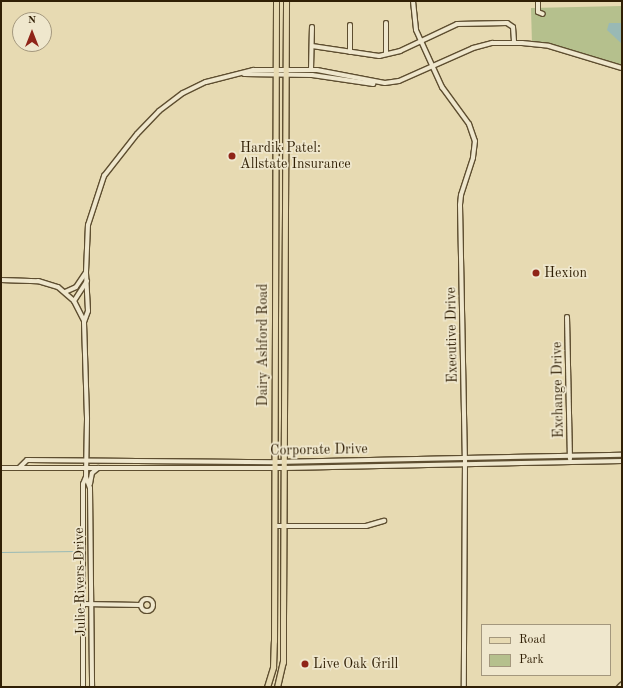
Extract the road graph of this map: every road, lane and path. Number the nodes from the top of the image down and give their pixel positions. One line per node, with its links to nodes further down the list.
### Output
1 (276, 1): 5 (main road, Dairy Ashford Road)
2 (286, 1): 6 (main road, Dairy Ashford Road)
3 (413, 1): 11 (street, Executive Drive)
4 (538, 1): 7 (street)
5 (276, 12): 6 (main road); 18 (main road, Dairy Ashford Road)
6 (286, 12): 19 (main road, Dairy Ashford Road)
7 (543, 14)
8 (386, 23): 15 (street)
9 (350, 25): 14 (street)
10 (312, 27): 13 (street)
11 (420, 40): 12 (street); 15 (street); 16 (street, Executive Drive)
12 (514, 43): 16 (street); 17 (street)
13 (312, 46): 14 (street); 20 (street)
14 (350, 52): 15 (street)
15 (386, 54)
16 (433, 67): 26 (street); 42 (street, Executive Drive)
17 (622, 68)
18 (276, 69): 19 (street, Julie Rivers Drive); 22 (street, Julie Rivers Drive); 23 (main road, Dairy Ashford Road)
19 (285, 69): 20 (street, Julie Rivers Drive); 24 (main road, Dairy Ashford Road)
20 (311, 70): 21 (street, Julie Rivers Drive)
21 (339, 73): 25 (street); 26 (street, Julie Rivers Drive)
22 (242, 74): 23 (street, Julie Rivers Drive); 31 (street, Julie Rivers Drive)
23 (276, 76): 24 (street, Julie Rivers Drive); 27 (main road, Dairy Ashford Road)
24 (285, 76): 25 (street, Julie Rivers Drive); 28 (main road, Dairy Ashford Road)
25 (338, 79): 26 (street, Julie Rivers Drive)
26 (374, 81)
27 (276, 153): 28 (main road); 29 (main road, Dairy Ashford Road)
28 (285, 153): 30 (main road, Dairy Ashford Road)
29 (274, 234): 30 (main road); 32 (main road, Dairy Ashford Road)
30 (285, 234): 33 (main road, Dairy Ashford Road)
31 (86, 272): 35 (street, Julie Rivers Drive); 36 (street)
32 (274, 279): 33 (main road); 48 (main road, Dairy Ashford Road)
33 (285, 279): 49 (main road, Dairy Ashford Road)
34 (1, 280): 36 (street)
35 (88, 281): 37 (street); 39 (street, Julie Rivers Drive)
36 (65, 292): 37 (street)
37 (74, 301): 39 (street)
38 (567, 317): 41 (street, Exchange Drive)
39 (84, 322): 44 (street, Julie Rivers Drive)
40 (622, 455): 41 (street, Corporate Drive)
41 (570, 456): 42 (street, Corporate Drive); 50 (street, Exchange Drive)
42 (465, 458): 45 (street, Corporate Drive); 51 (street, Executive Drive)
43 (66, 461): 44 (street, Corporate Drive); 54 (street, Corporate Drive); 55 (street)
44 (86, 461): 47 (street, Corporate Drive); 56 (street, Julie Rivers Drive)
45 (327, 461): 49 (street, Corporate Drive); 52 (street)
46 (622, 461): 50 (street, Corporate Drive)
47 (182, 462): 48 (street, Corporate Drive); 58 (street)
48 (275, 462): 49 (street, Corporate Drive); 59 (main road, Dairy Ashford Road)
49 (284, 462): 60 (main road, Dairy Ashford Road)
50 (570, 463): 51 (street, Corporate Drive)
51 (465, 465): 52 (street, Corporate Drive); 82 (street, Executive Drive)
52 (327, 467): 60 (street, Corporate Drive)
53 (1, 468): 54 (street, Corporate Drive)
54 (19, 468): 55 (street, Corporate Drive)
55 (67, 468): 56 (street, Corporate Drive)
56 (86, 468): 57 (street, Corporate Drive); 61 (street, Julie Rivers Drive)
57 (98, 468): 58 (street, Corporate Drive); 62 (street)
58 (182, 468): 59 (street, Corporate Drive)
59 (275, 468): 60 (street, Corporate Drive); 64 (main road, Dairy Ashford Road)
60 (284, 468): 65 (main road, Dairy Ashford Road)
61 (86, 477): 62 (street, Julie Rivers Drive); 66 (street, Julie Rivers Drive)
62 (90, 484): 67 (street, Julie Rivers Drive)
63 (384, 521): 65 (street)
64 (274, 526): 65 (street); 71 (main road, Dairy Ashford Road)
65 (285, 526): 72 (main road, Dairy Ashford Road)
66 (84, 566): 67 (street); 68 (street, Julie Rivers Drive)
67 (91, 568): 69 (street, Julie Rivers Drive)
68 (84, 604): 69 (street); 75 (street, Julie Rivers Drive)
69 (92, 604): 70 (street); 76 (street, Julie Rivers Drive)
70 (141, 605)
71 (274, 620): 72 (main road); 73 (main road, Dairy Ashford Road)
72 (284, 620): 74 (main road, Dairy Ashford Road)
73 (274, 641): 74 (main road); 80 (main road, Dairy Ashford Road)
74 (283, 641): 81 (main road, Dairy Ashford Road)
75 (83, 676): 76 (street); 78 (street, Julie Rivers Drive)
76 (92, 676): 79 (street, Julie Rivers Drive)
77 (622, 684): 83 (main road)
78 (83, 687)
79 (92, 687)
80 (267, 687)
81 (277, 687)
82 (464, 687)
83 (619, 687)

